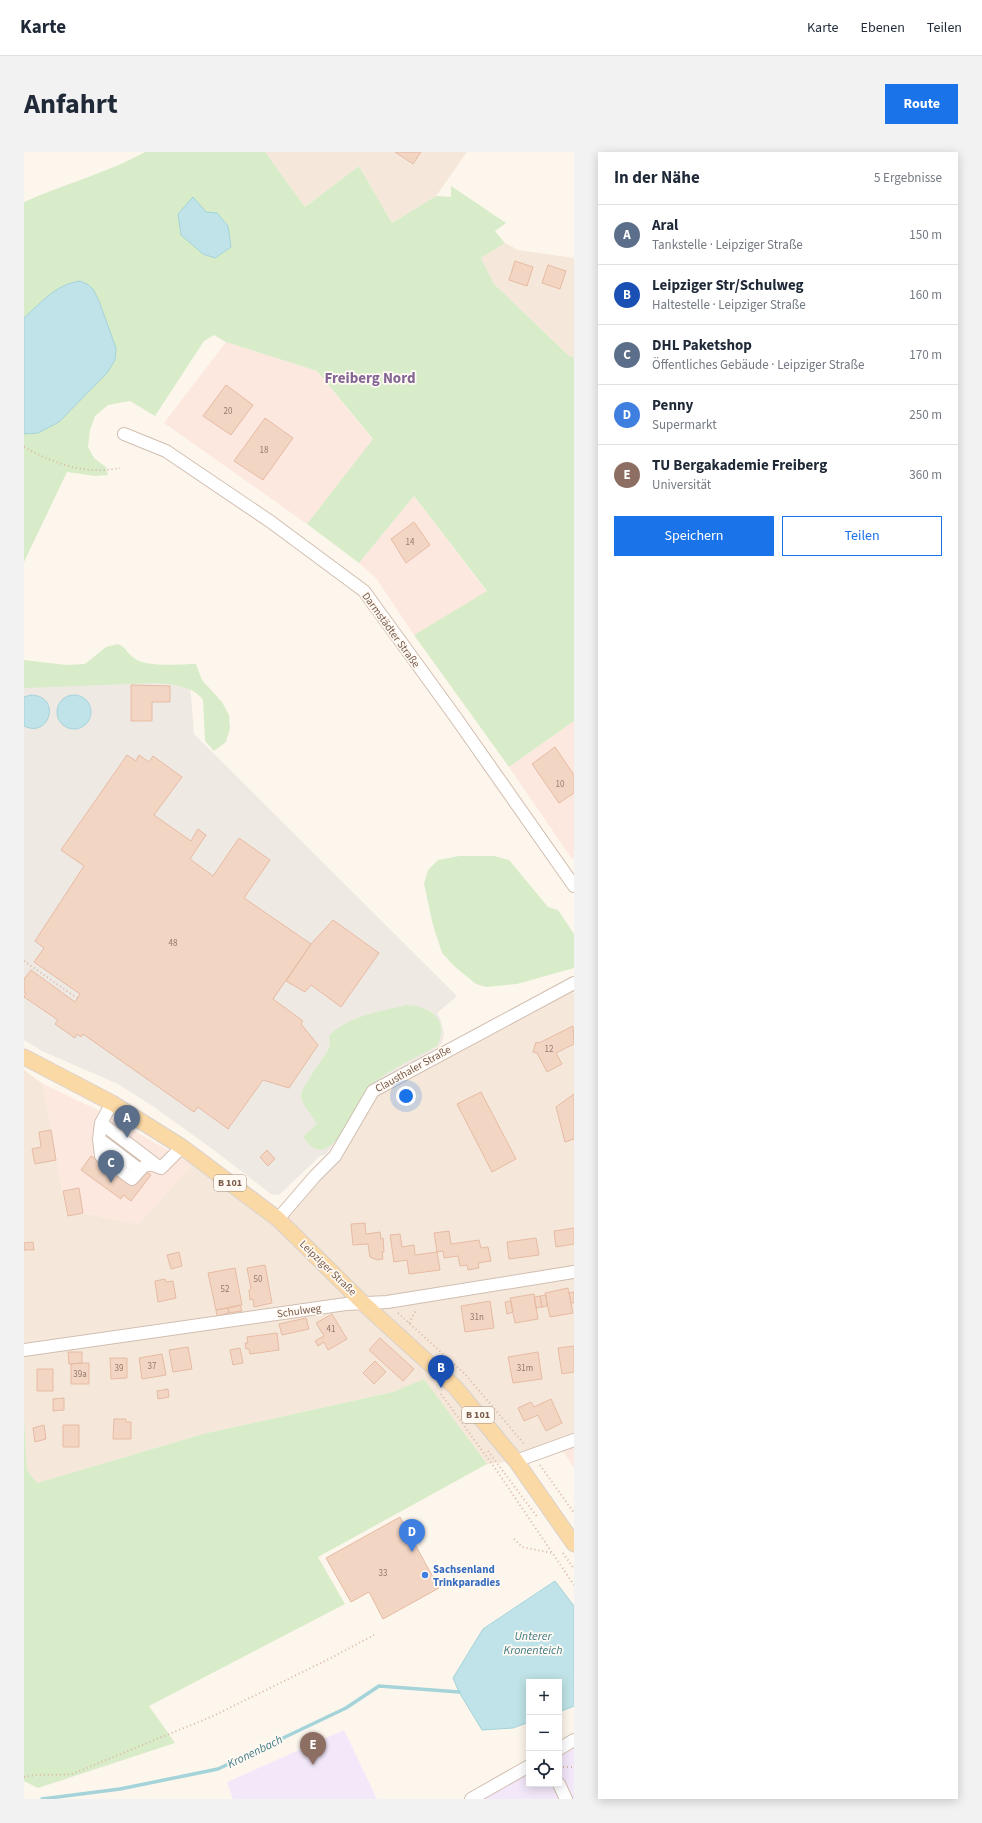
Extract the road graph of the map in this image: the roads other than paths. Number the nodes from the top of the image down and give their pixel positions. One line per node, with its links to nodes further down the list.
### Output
1 (124, 434): 2 (street, Darmstädter Straße)
2 (573, 884)
3 (574, 983): 9 (street, Clausthaler Straße)
4 (24, 1057): 5 (main road, Leipziger Straße / B 101)
5 (112, 1103): 6 (street); 7 (main road, Leipziger Straße / B 101)
6 (101, 1123): 8 (street); 8 (street)
7 (182, 1147): 8 (street); 9 (main road, Leipziger Straße / B 101)
8 (161, 1168)
9 (278, 1219): 11 (main road, Leipziger Straße / B 101)
10 (574, 1272): 11 (street, Schulweg)
11 (364, 1304): 12 (street, Schulweg); 14 (main road, Leipziger Straße / B 101)
12 (24, 1350)
13 (574, 1440): 14 (street)
14 (516, 1461): 15 (main road, Leipziger Straße / B 101)
15 (568, 1548)
16 (574, 1740): 17 (street)
17 (562, 1747)
18 (526, 1768): 20 (street)
19 (560, 1787): 21 (street)
20 (471, 1799)
21 (566, 1799)

